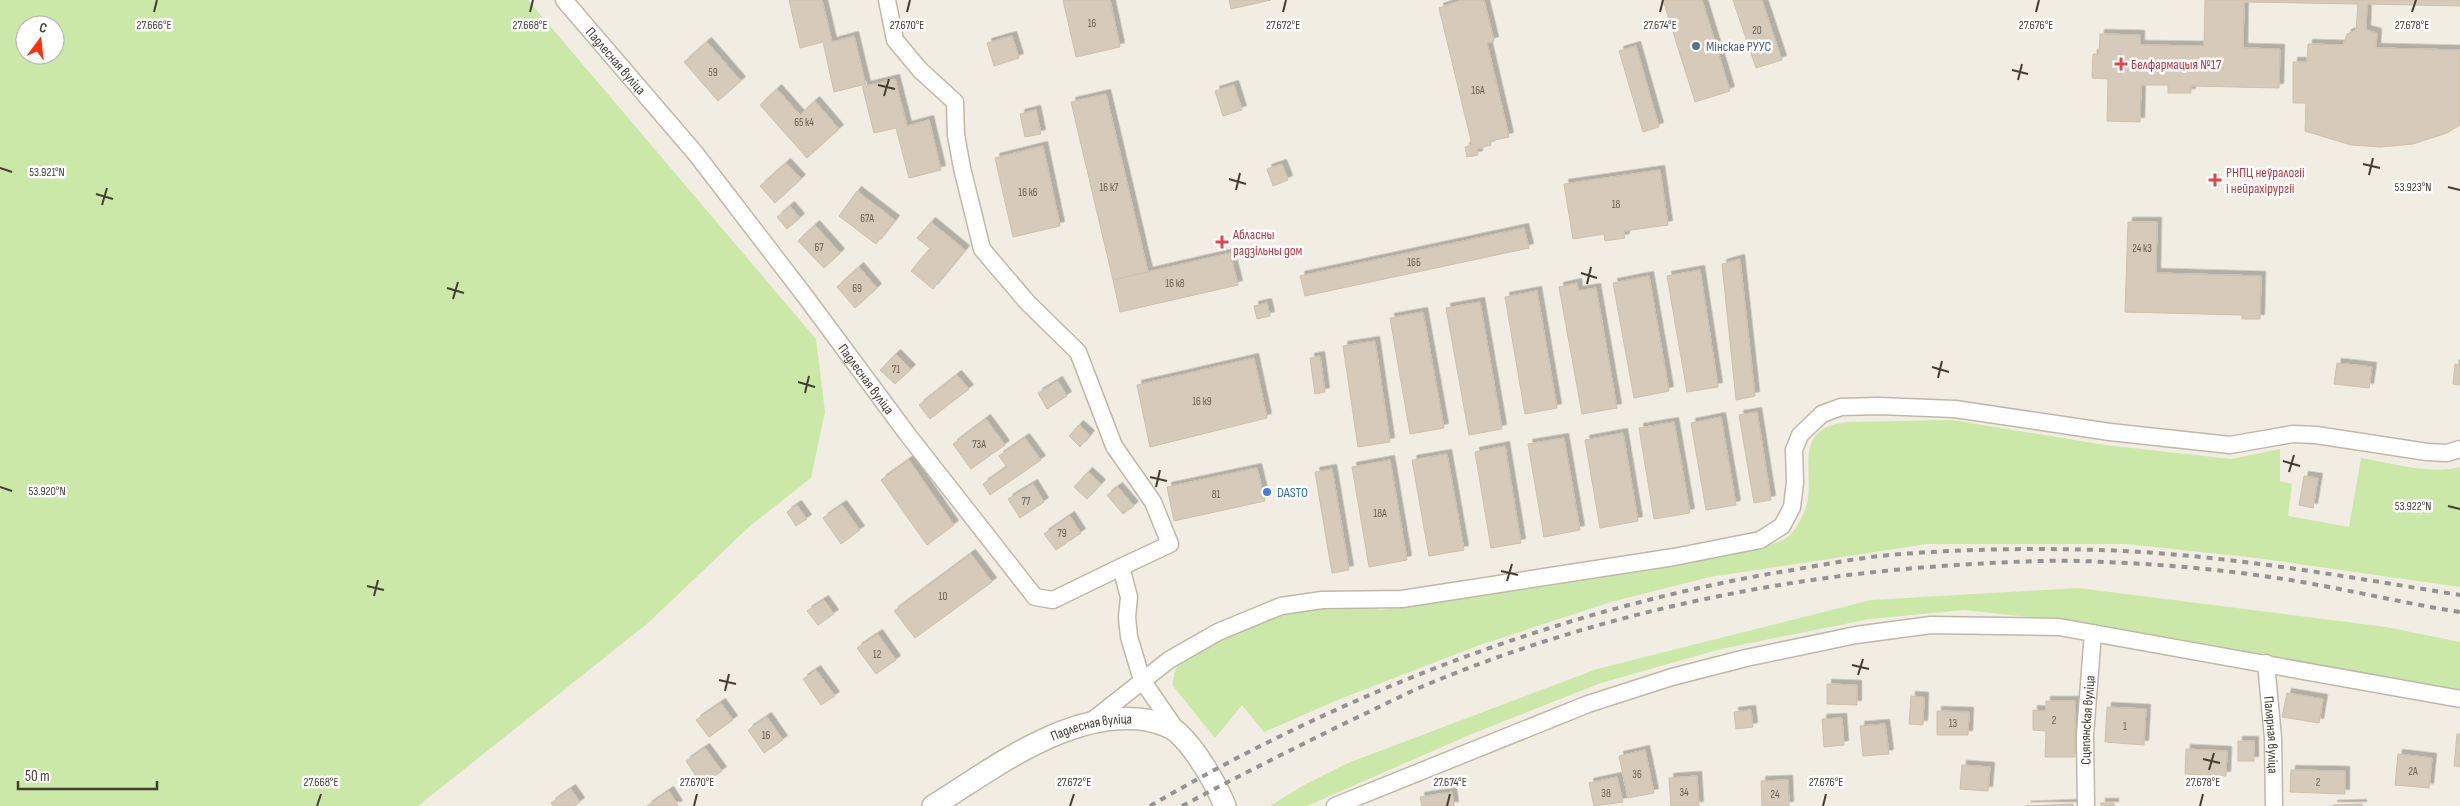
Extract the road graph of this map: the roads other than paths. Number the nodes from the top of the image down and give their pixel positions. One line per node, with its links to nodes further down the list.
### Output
1 (564, 0): 4 (street, Падлесная вуліца)
2 (887, 0): 4 (street, Падлесная вуліца)
3 (2460, 449): 7 (street)
4 (1121, 567): 7 (street)
5 (2093, 633): 6 (street); 13 (street); 14 (street, Сцяпянская вуліца)
6 (2266, 664): 8 (street); 15 (street, Палярная вуліца)
7 (1142, 680): 9 (street); 10 (street)
8 (2460, 699)
9 (1089, 723): 10 (street, Падлесная вуліца); 11 (street, Падлесная вуліца)
10 (1177, 732): 12 (street, Падлесная вуліца)
11 (933, 806)
12 (1225, 806)
13 (1335, 806)
14 (2086, 806)
15 (2274, 806)

